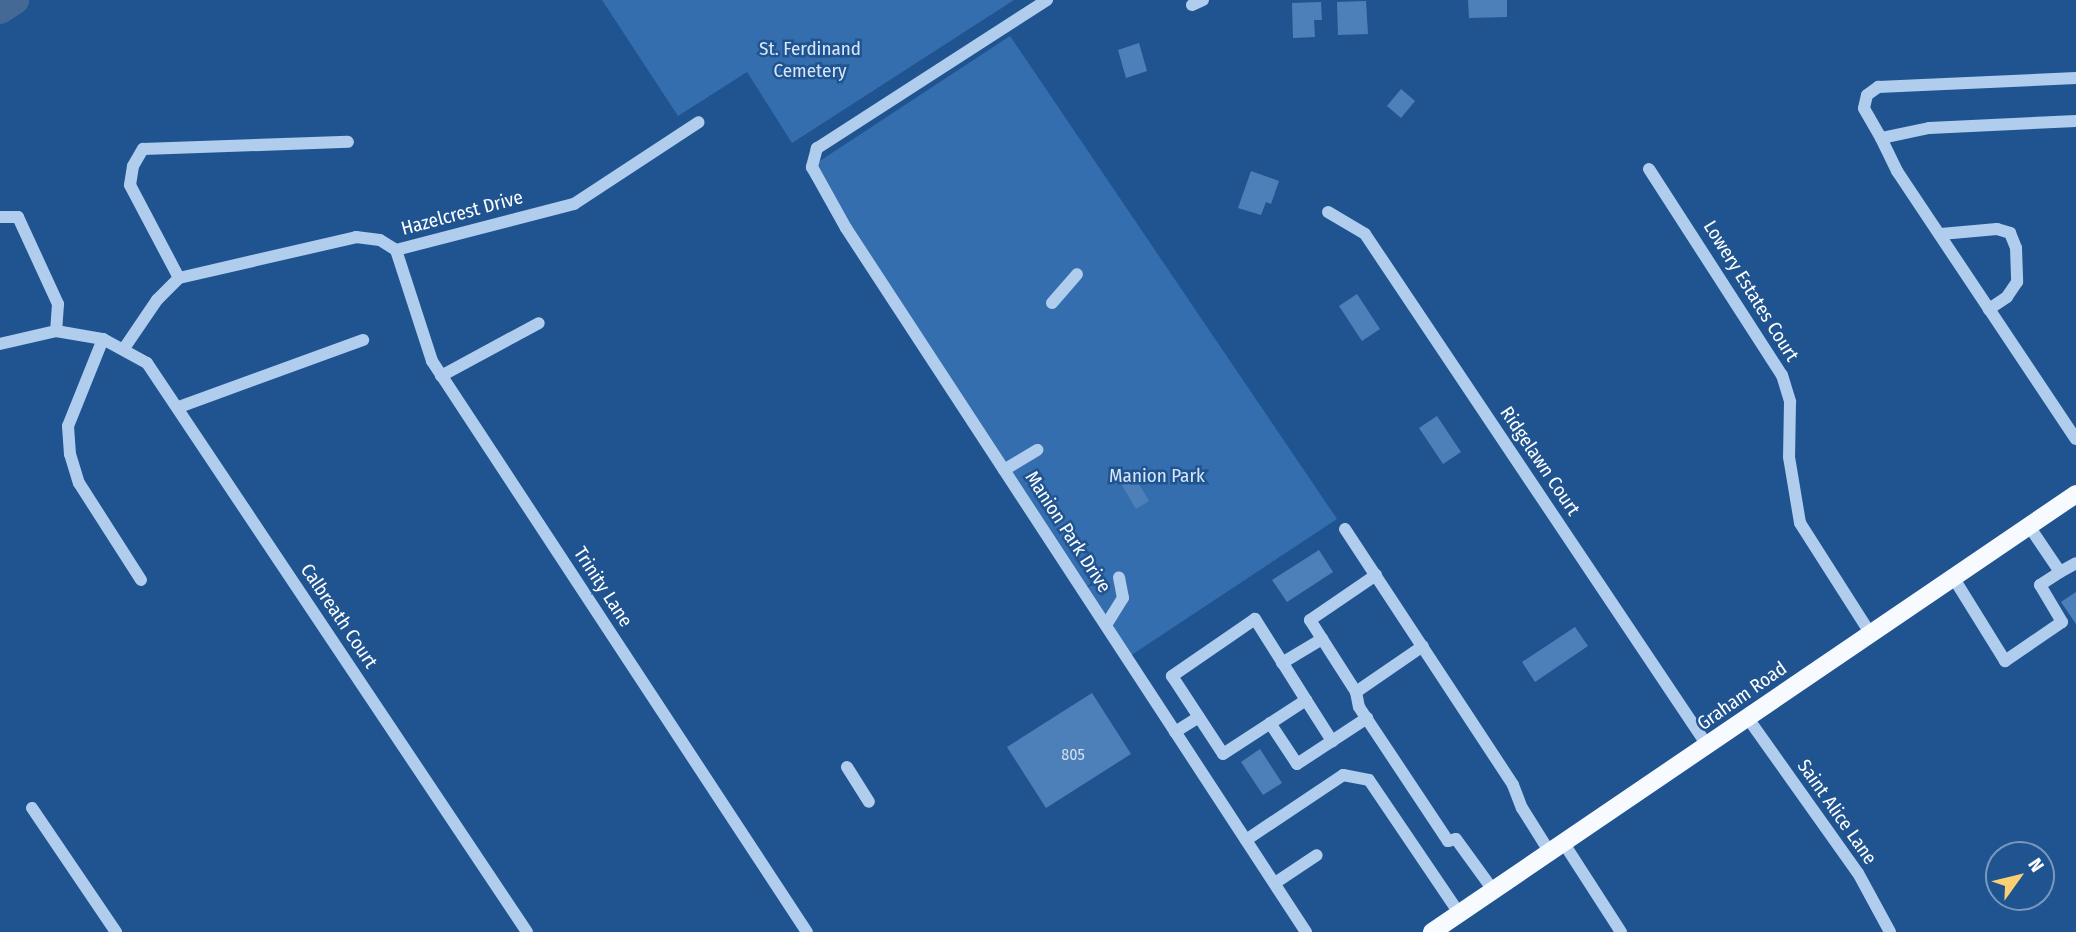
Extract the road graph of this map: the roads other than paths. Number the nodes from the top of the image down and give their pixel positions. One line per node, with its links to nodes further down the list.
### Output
1 (1047, 0): 26 (street, Manion Park Drive)
2 (2076, 78): 5 (street)
3 (2076, 121): 5 (street)
4 (699, 122): 11 (street, Hazelcrest Drive)
5 (1881, 138): 10 (street)
6 (348, 142): 13 (street)
7 (1649, 169): 37 (street, Lowery Estates Court)
8 (1328, 212): 49 (street, Ridgelawn Court)
9 (0, 217): 17 (street)
10 (1941, 234): 15 (street); 15 (street)
11 (396, 250): 13 (street, Hazelcrest Drive); 22 (street, Trinity Lane)
12 (1077, 274): 14 (street)
13 (179, 278): 21 (street)
14 (1052, 303)
15 (1989, 309): 24 (street)
16 (539, 323): 22 (street)
17 (56, 331): 18 (street); 20 (street)
18 (103, 339): 21 (street, Calbreath Court); 35 (street)
19 (362, 340): 23 (street)
20 (0, 344)
21 (125, 348): 23 (street, Calbreath Court)
22 (441, 376): 61 (street, Trinity Lane)
23 (179, 407): 60 (street, Calbreath Court)
24 (2076, 439)
25 (1037, 450): 26 (street)
26 (1004, 470): 36 (street, Manion Park Drive)
27 (2076, 494): 28 (main road, Graham Road)
28 (2029, 526): 31 (street); 34 (main road, Graham Road)
29 (1345, 529): 32 (street)
30 (2076, 563): 31 (street)
31 (2060, 572): 34 (street)
32 (1376, 575): 38 (street); 39 (street)
33 (1118, 577): 36 (street)
34 (1953, 577): 37 (main road, Graham Road)
35 (141, 580)
36 (1106, 625): 47 (street, Manion Park Drive)
37 (1870, 633): 44 (main road, Graham Road)
38 (1322, 639): 40 (street); 41 (street)
39 (1423, 646): 41 (street); 54 (street)
40 (1282, 663): 42 (street); 43 (street)
41 (1356, 692): 45 (street)
42 (1306, 700): 46 (street); 48 (street)
43 (1199, 717): 46 (street); 47 (street)
44 (1747, 717): 49 (main road, Graham Road); 65 (street, Saint Alice Lane)
45 (1367, 718): 48 (street); 57 (street)
46 (1270, 723): 48 (street)
47 (1175, 732): 53 (street, Manion Park Drive)
48 (1332, 741)
49 (1707, 745): 54 (main road, Graham Road)
50 (847, 767): 51 (street)
51 (869, 802)
52 (32, 808): 59 (street)
53 (1246, 840): 56 (street, Manion Park Drive); 58 (street)
54 (1556, 847): 57 (main road, Graham Road); 64 (street)
55 (1317, 855): 56 (street)
56 (1275, 883): 62 (street, Manion Park Drive)
57 (1493, 890): 58 (main road, Graham Road)
58 (1459, 913): 63 (main road, Graham Road)
59 (116, 932)
60 (527, 932)
61 (807, 932)
62 (1306, 932)
63 (1432, 932)
64 (1621, 932)
65 (1890, 932)

